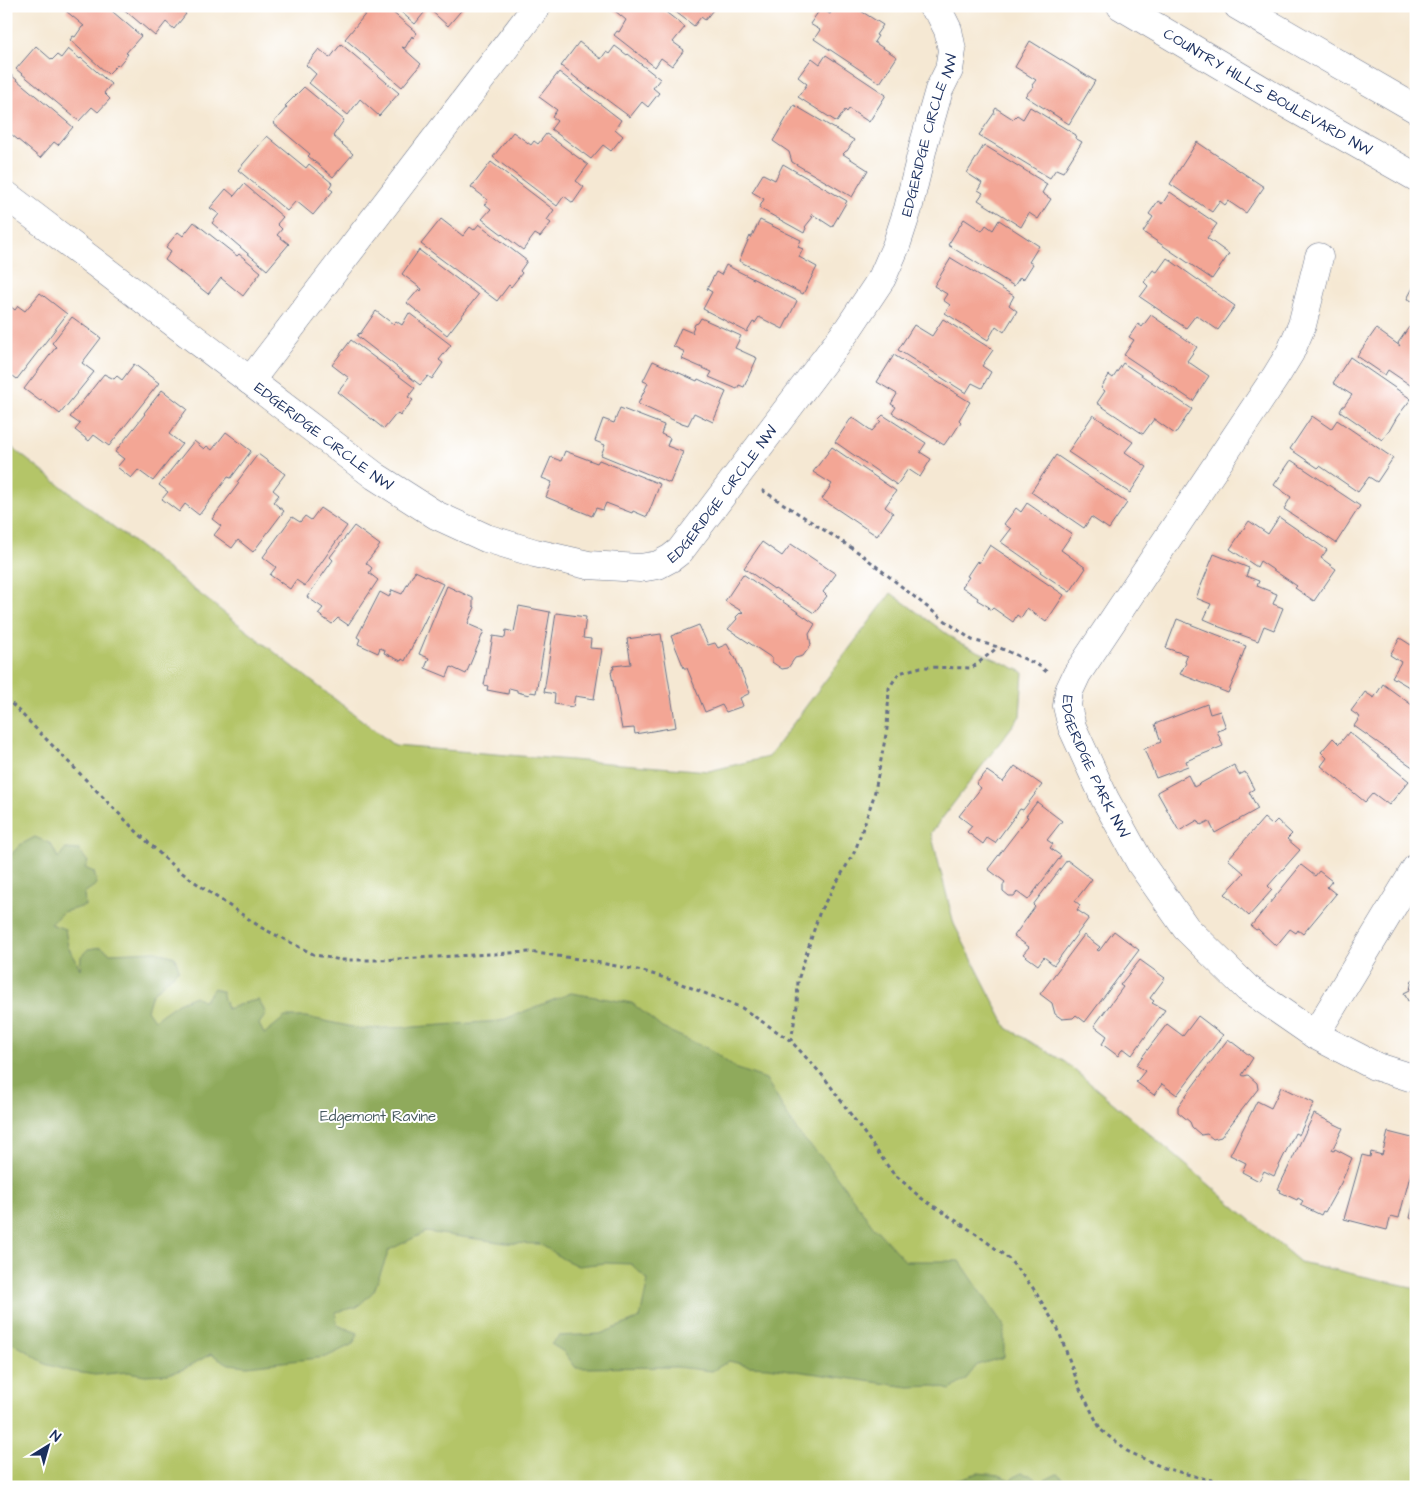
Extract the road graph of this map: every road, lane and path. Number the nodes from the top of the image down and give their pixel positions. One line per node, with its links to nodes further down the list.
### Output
1 (537, 6): 9 (street, EDGERIDGE CIRCLE NW)
2 (932, 6): 10 (street, EDGERIDGE CIRCLE NW)
3 (1121, 6): 6 (street, COUNTRY HILLS BOULEVARD NW)
4 (1238, 6): 5 (street)
5 (1416, 109)
6 (1416, 177)
7 (6, 194): 9 (street, EDGERIDGE CIRCLE NW)
8 (1319, 257): 12 (street, EDGERIDGE PARK NW)
9 (250, 381): 10 (street, EDGERIDGE CIRCLE NW)
10 (738, 475): 11 (path)
11 (998, 647): 12 (path); 16 (path)
12 (1069, 691): 15 (street, EDGERIDGE PARK NW)
13 (6, 698): 16 (path)
14 (1416, 868): 15 (street)
15 (1315, 1035): 17 (street, EDGERIDGE PARK NW)
16 (790, 1041): 18 (path)
17 (1416, 1079)
18 (1250, 1487)

